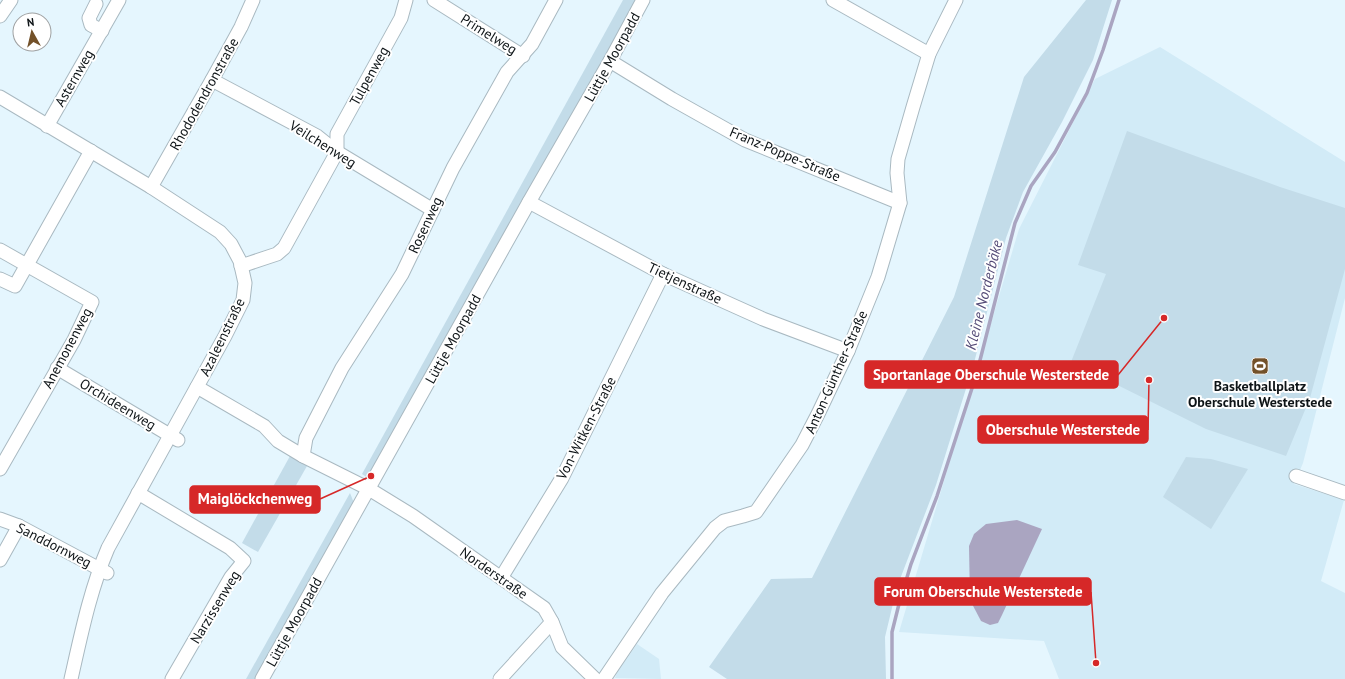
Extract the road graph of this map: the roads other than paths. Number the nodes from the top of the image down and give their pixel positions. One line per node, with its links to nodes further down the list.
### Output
1 (11, 0): 12 (street)
2 (119, 0): 11 (street, Asternweg)
3 (253, 0): 17 (street, Rhododendronstraße)
4 (406, 0): 21 (street, Tulpenweg)
5 (434, 0): 15 (street, Primelweg)
6 (556, 0): 15 (street, Rosenweg)
7 (643, 0): 16 (street, Lüttje Moorpadd)
8 (833, 0): 14 (street)
9 (956, 0): 14 (street, Anton-Günther-Straße)
10 (93, 2): 11 (street); 13 (street)
11 (112, 12): 13 (street, Asternweg)
12 (0, 16)
13 (102, 31): 19 (street, Asternweg)
14 (929, 54): 24 (street, Anton-Günther-Straße)
15 (523, 56): 25 (street, Rosenweg)
16 (610, 61): 23 (street, Lüttje Moorpadd); 24 (street, Franz-Poppe-Straße)
17 (212, 80): 21 (street, Veilchenweg); 22 (street, Rhododendronstraße)
18 (0, 97): 19 (street, Azaleenstraße)
19 (47, 126): 20 (street, Azaleenstraße)
20 (91, 151): 22 (street, Azaleenstraße); 27 (street)
21 (337, 152): 25 (street, Veilchenweg); 28 (street)
22 (151, 187): 28 (street, Azaleenstraße)
23 (529, 202): 29 (street, Tietjenstraße); 38 (street, Lüttje Moorpadd)
24 (900, 203): 31 (street, Anton-Günther-Straße)
25 (432, 210): 35 (street, Rosenweg)
26 (0, 250): 27 (street)
27 (26, 265): 30 (street); 32 (street, Anemonenweg)
28 (241, 266): 33 (street, Azaleenstraße)
29 (663, 274): 31 (street, Tietjenstraße); 45 (street, Von-Witken-Straße)
30 (0, 279)
31 (848, 351): 52 (street, Anton-Günther-Straße)
32 (57, 368): 34 (street, Orchideenweg); 36 (street, Anemonenweg)
33 (197, 387): 34 (street, Azaleenstraße); 35 (street, Norderstraße)
34 (174, 438): 39 (street, Azaleenstraße)
35 (303, 456): 38 (street, Norderstraße)
36 (0, 469)
37 (1296, 476): 40 (street)
38 (370, 489): 45 (street, Norderstraße); 49 (street, Lüttje Moorpadd)
39 (138, 493): 44 (street, Azaleenstraße); 48 (street, Narzissenweg)
40 (1345, 493)
41 (0, 519): 42 (street, Sanddornweg)
42 (19, 526): 43 (street); 44 (street, Sanddornweg)
43 (0, 560)
44 (103, 570): 47 (street, Azaleenstraße)
45 (501, 578): 46 (street, Norderstraße)
46 (552, 622): 50 (street); 51 (street, Norderstraße)
47 (71, 679)
48 (172, 679)
49 (262, 679)
50 (500, 679)
51 (595, 679)
52 (604, 679)

